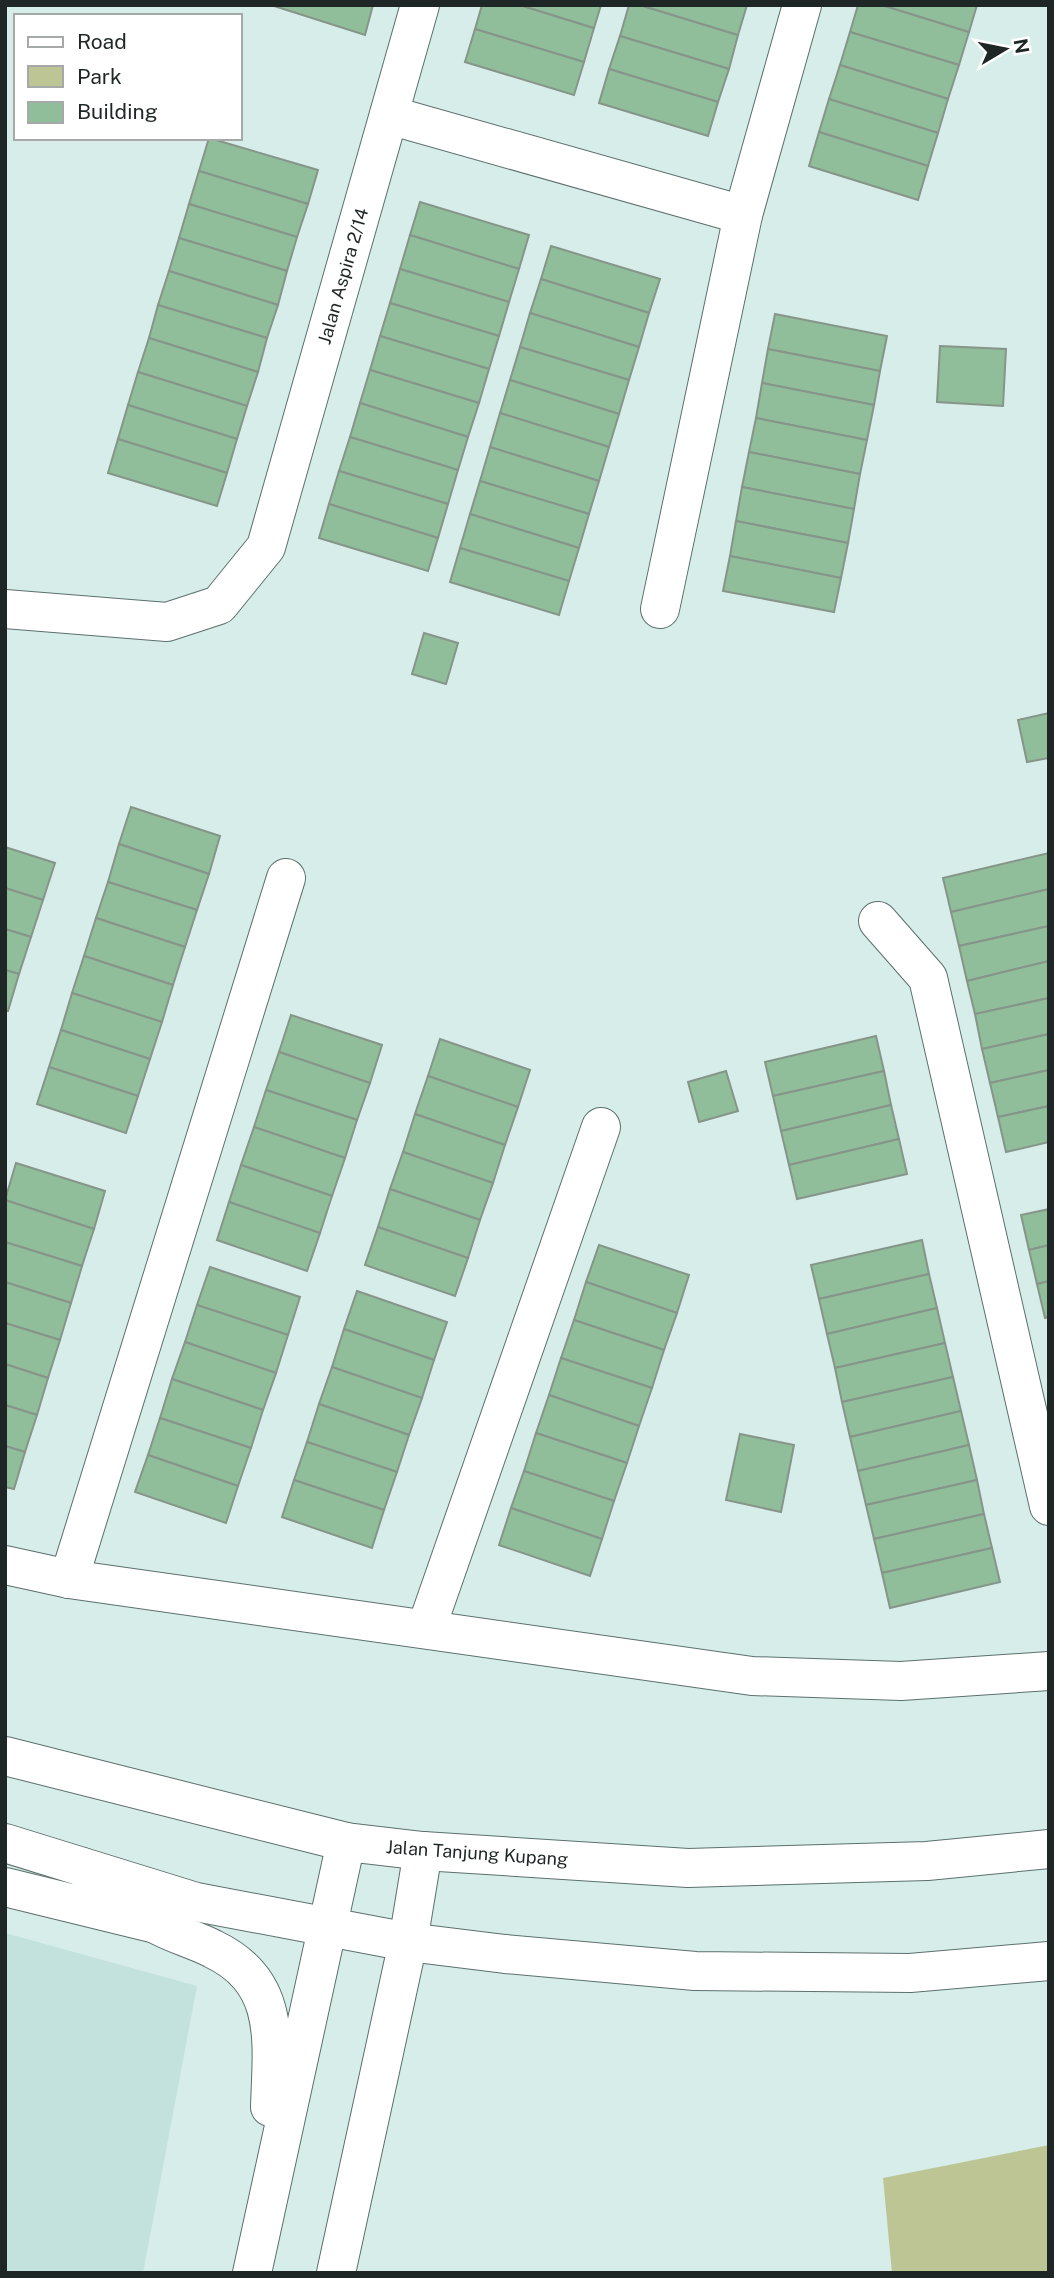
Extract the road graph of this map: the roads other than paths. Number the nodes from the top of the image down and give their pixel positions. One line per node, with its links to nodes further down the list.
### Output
1 (420, 5): 3 (street, Jalan Aspira 2/14)
2 (802, 5): 4 (street)
3 (389, 115): 4 (street); 5 (street, Jalan Aspira 2/14)
4 (743, 215): 6 (street)
5 (5, 609)
6 (660, 609)
7 (286, 878): 12 (street)
8 (878, 921): 10 (street)
9 (601, 1127): 13 (street)
10 (1049, 1506)
11 (5, 1565): 12 (street)
12 (69, 1579): 13 (street)
13 (426, 1629): 14 (street)
14 (1049, 1671)
15 (5, 1756): 16 (street, Jalan Tanjung Kupang)
16 (346, 1842): 19 (street, Jalan Tanjung Kupang); 23 (street)
17 (5, 1843): 20 (street)
18 (1049, 1849): 19 (street, Jalan Tanjung Kupang)
19 (424, 1851): 24 (street)
20 (82, 1867): 22 (street); 23 (street)
21 (5, 1887): 22 (street)
22 (152, 1923): 26 (street)
23 (326, 1927): 24 (street); 26 (street)
24 (408, 1942): 25 (street); 28 (street)
25 (1049, 1961)
26 (268, 2200): 27 (street)
27 (252, 2273)
28 (336, 2273)

